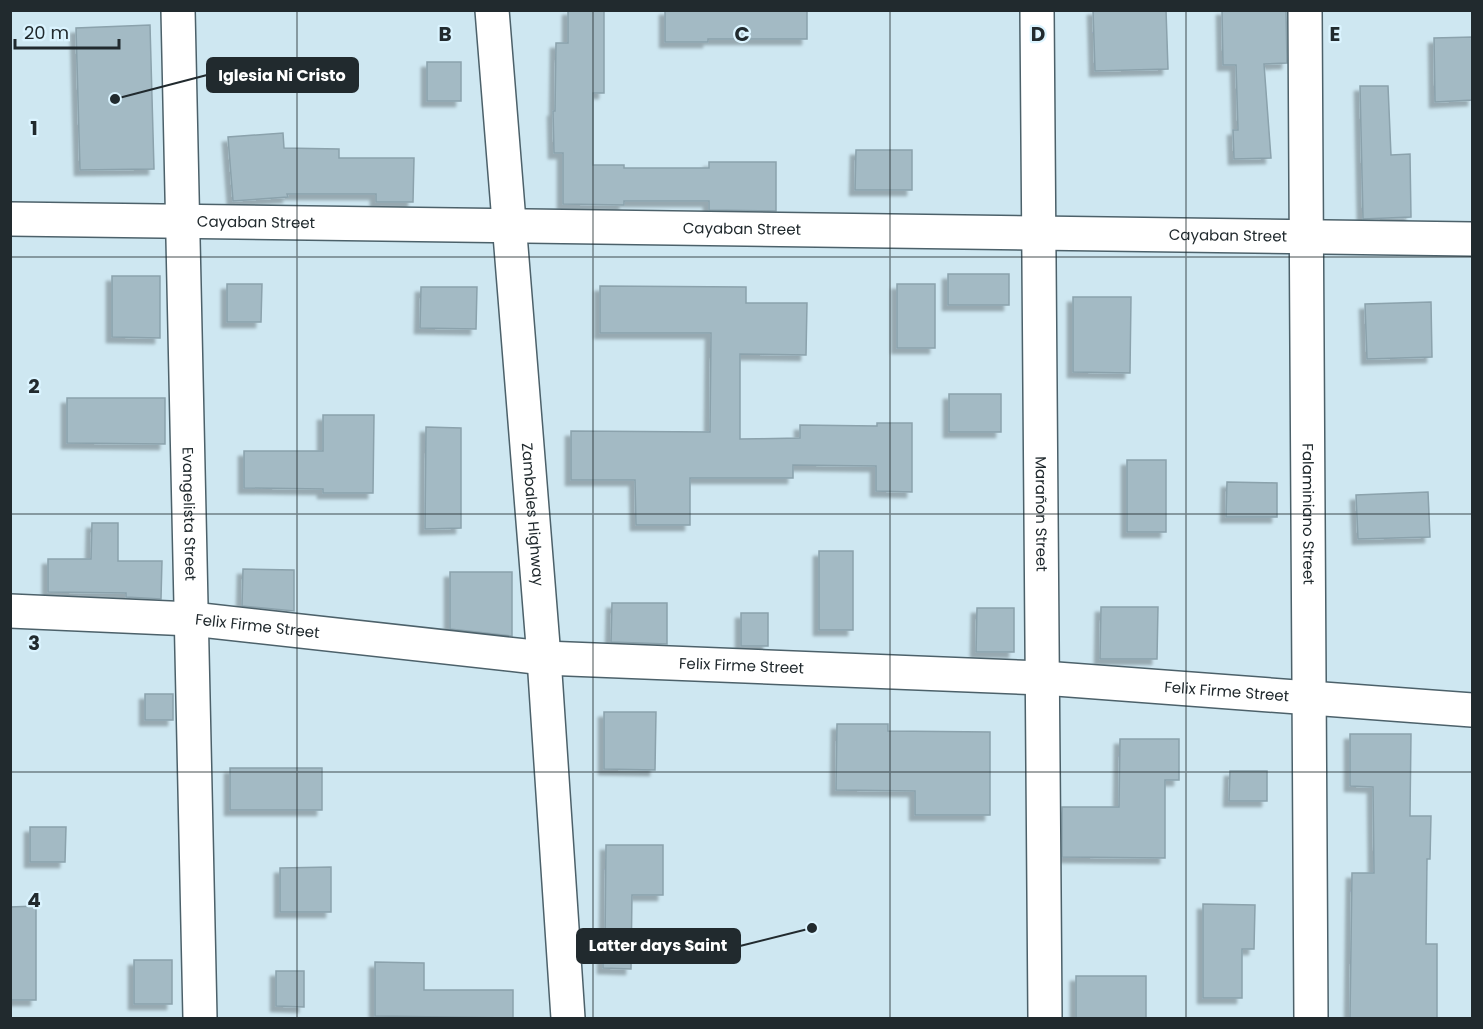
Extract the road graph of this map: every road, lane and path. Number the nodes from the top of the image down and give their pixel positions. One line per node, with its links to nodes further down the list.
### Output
1 (178, 10): 6 (street, Evangelista Street)
2 (492, 10): 7 (street, Zambales Highway)
3 (1037, 10): 8 (street, Marañon Street)
4 (1305, 10): 9 (street, Falaminiano Street)
5 (10, 219): 6 (street, Cayaban Street)
6 (183, 222): 7 (street, Cayaban Street); 12 (street, Evangelista Street)
7 (509, 227): 8 (street, Cayaban Street); 13 (street, Zambales Highway)
8 (1039, 233): 9 (street, Cayaban Street); 14 (street, Marañon Street)
9 (1306, 237): 10 (street, Cayaban Street); 15 (street, Falaminiano Street)
10 (1473, 239)
11 (10, 611): 12 (street, Felix Firme Street)
12 (192, 619): 13 (street, Felix Firme Street); 17 (street, Evangelista Street)
13 (544, 658): 14 (street, Felix Firme Street); 18 (street, Zambales Highway)
14 (1042, 678): 15 (street, Felix Firme Street); 19 (street, Marañon Street)
15 (1309, 698): 16 (street, Felix Firme Street); 20 (street, Falaminiano Street)
16 (1473, 710)
17 (200, 1018)
18 (568, 1018)
19 (1045, 1018)
20 (1311, 1018)

